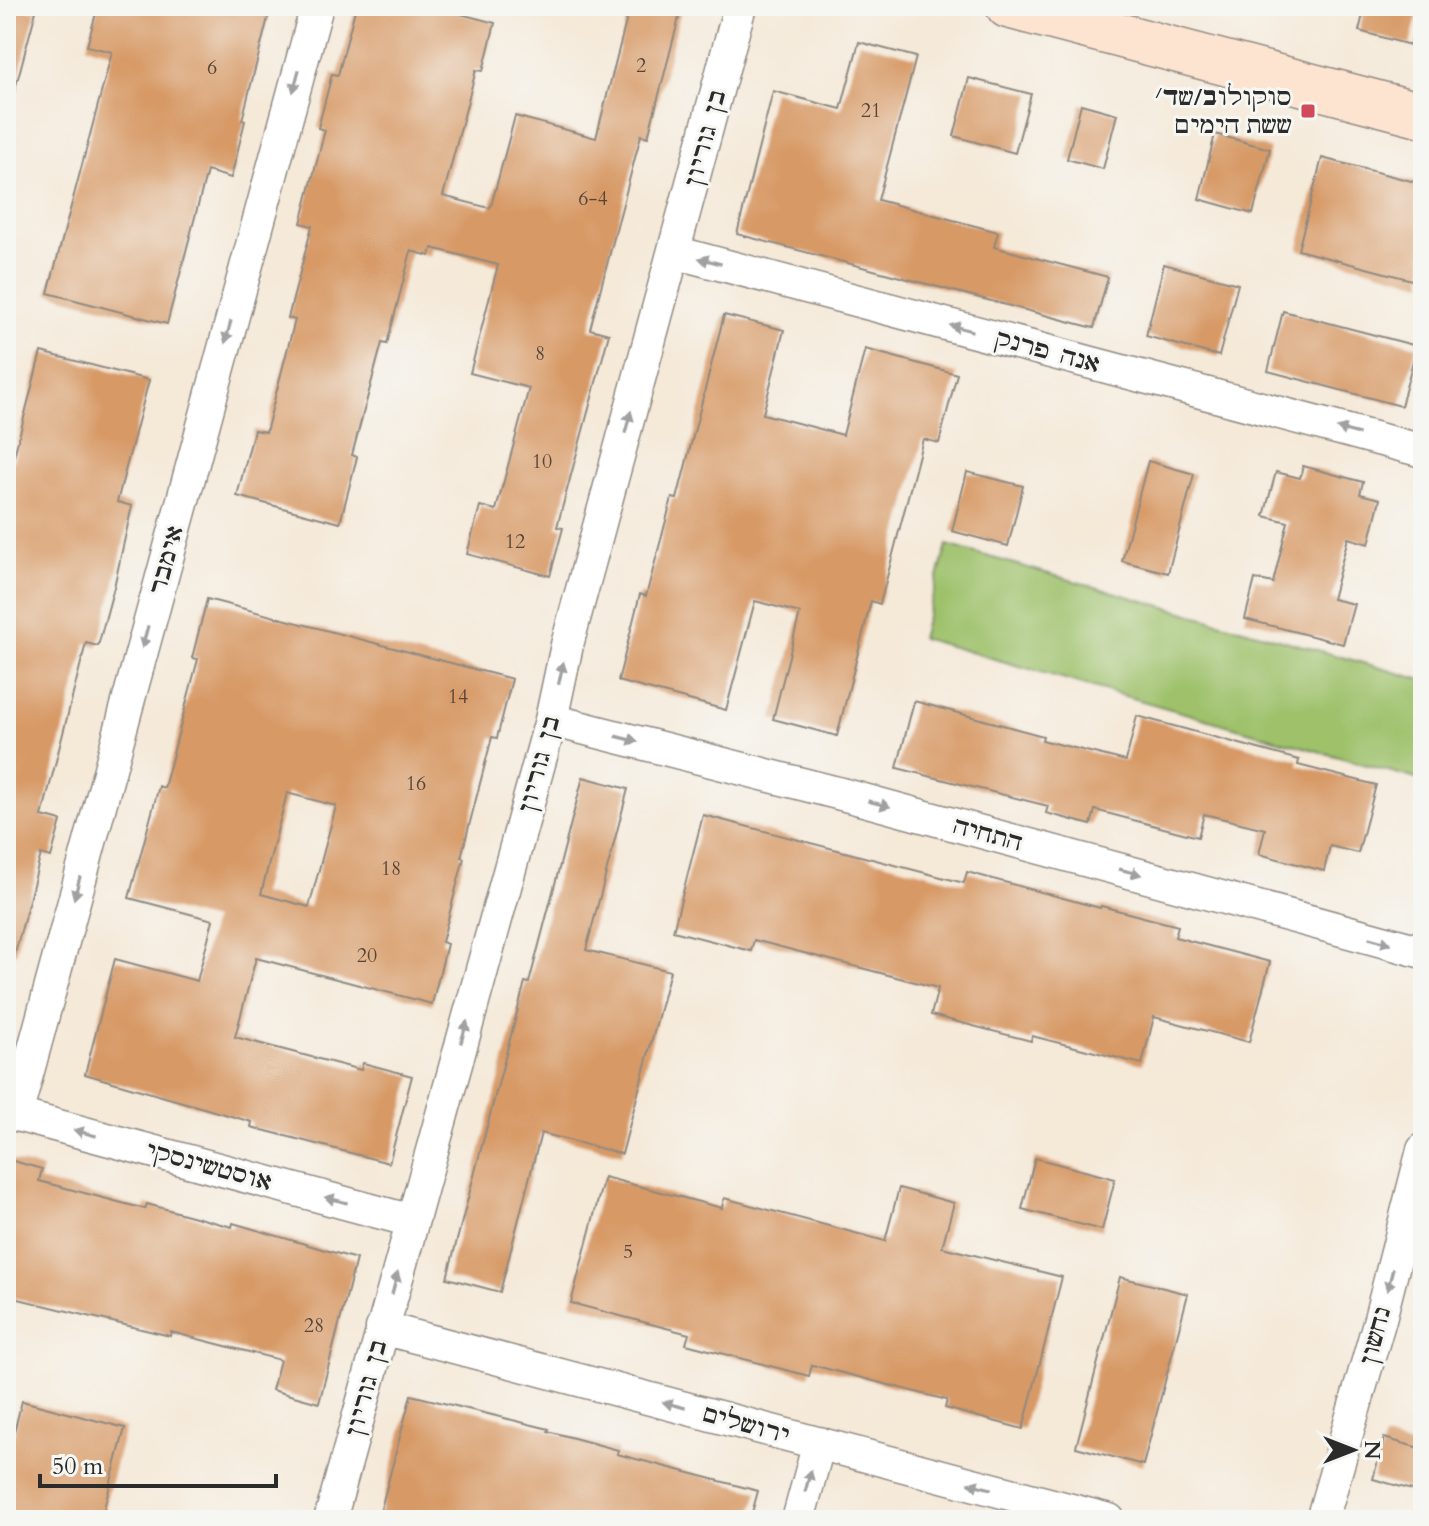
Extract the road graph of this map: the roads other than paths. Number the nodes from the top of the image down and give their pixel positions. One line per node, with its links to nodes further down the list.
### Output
1 (317, 6): 10 (street, אימבר, one-way to 10)
2 (740, 6): 6 (street, בן גוריון)
3 (1008, 6): 4 (street)
4 (1107, 19): 5 (street)
5 (1423, 115)
6 (674, 252): 7 (street, אנה פרנק, one-way to 6); 8 (street, בן גוריון, one-way to 6)
7 (1423, 451)
8 (551, 720): 9 (street, התחיה, one-way to 9); 12 (street, בן גוריון, one-way to 8)
9 (1423, 952)
10 (11, 1113): 12 (street, אוסטשינסקי, one-way to 10)
11 (1423, 1150): 18 (street, נחשון, one-way to 18)
12 (412, 1221): 13 (street, בן גוריון, one-way to 12)
13 (382, 1328): 14 (street, ירושלים, one-way to 13); 15 (street, בן גוריון)
14 (819, 1443): 16 (street, one-way to 14); 17 (street, ירושלים, one-way to 14)
15 (330, 1520)
16 (798, 1520)
17 (1109, 1520)
18 (1322, 1520)

